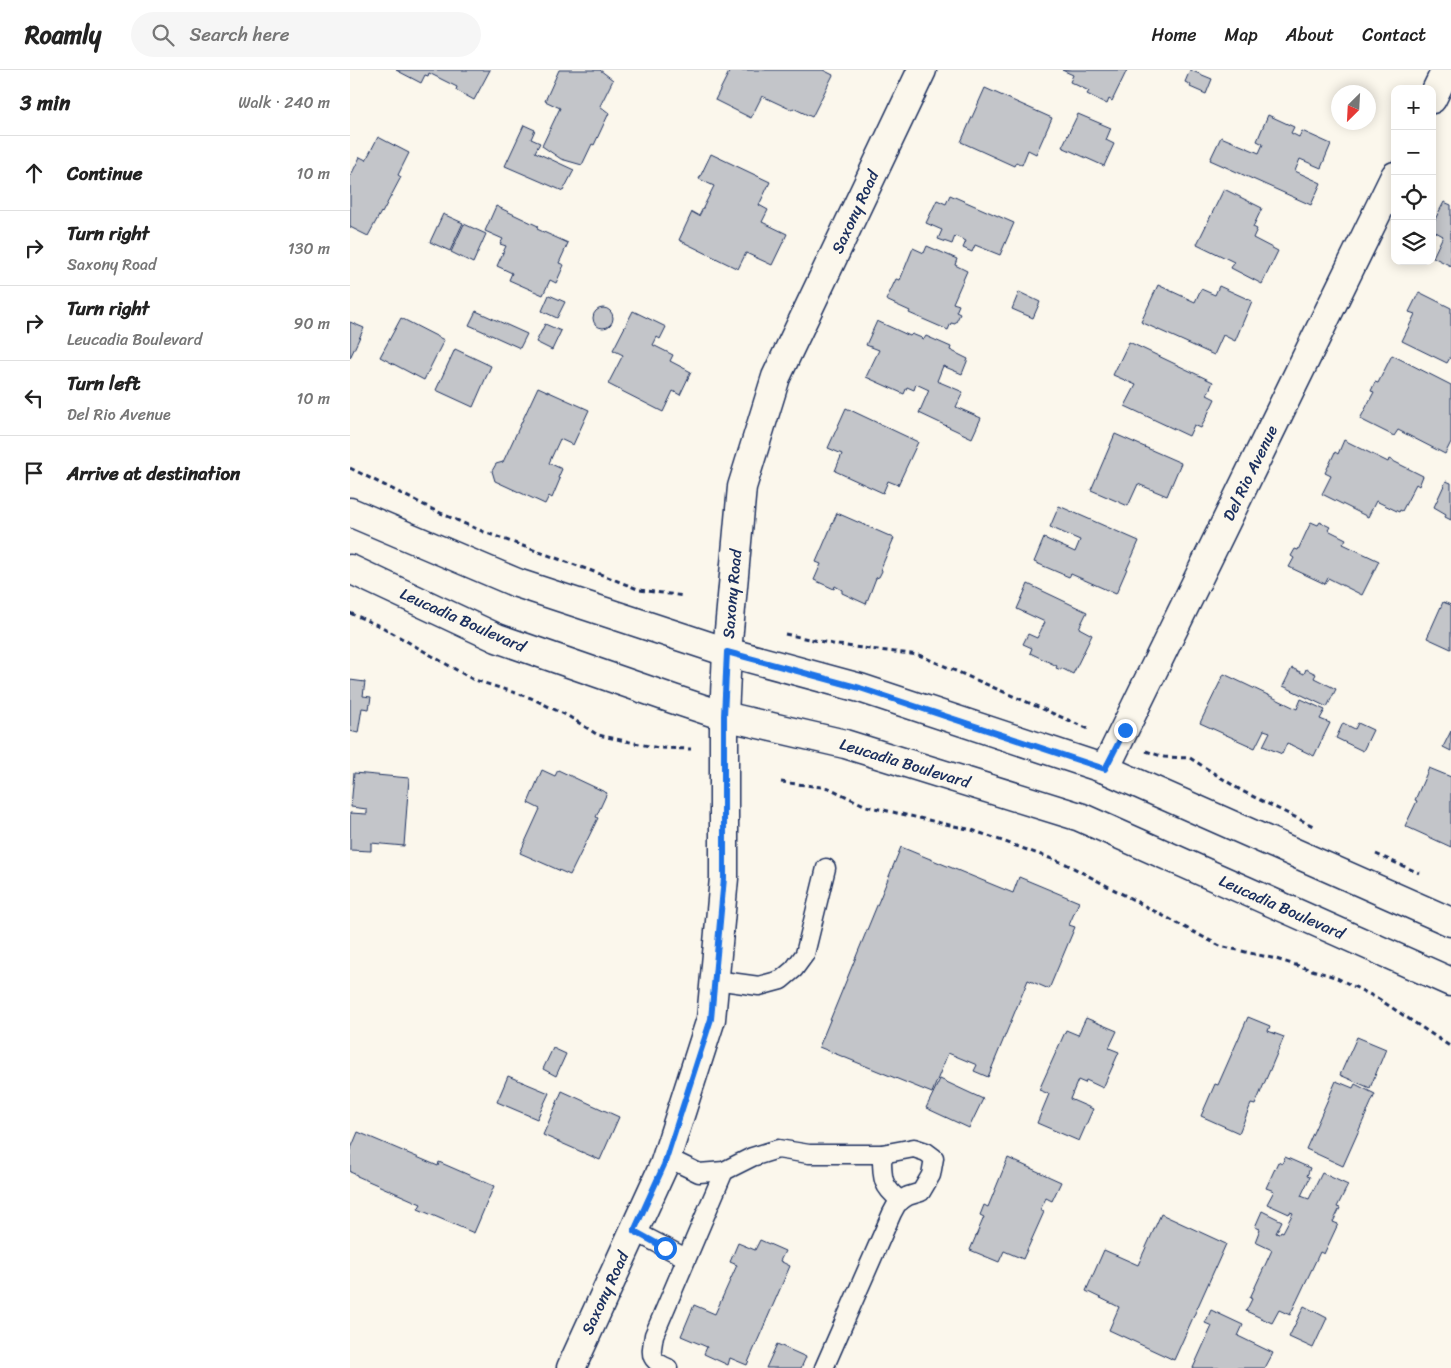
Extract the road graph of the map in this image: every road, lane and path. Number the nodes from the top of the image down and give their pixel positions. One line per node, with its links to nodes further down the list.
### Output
1 (922, 70): 10 (main road, Saxony Road)
2 (1446, 70): 3 (main road)
3 (1436, 91)
4 (1391, 184): 13 (main road, Del Rio Avenue)
5 (350, 468): 8 (path)
6 (350, 512): 10 (main road)
7 (350, 569): 11 (main road, Leucadia Boulevard)
8 (684, 596)
9 (350, 613): 12 (path)
10 (727, 652): 11 (main road, Saxony Road); 13 (main road)
11 (724, 716): 17 (main road, Saxony Road); 18 (main road, Leucadia Boulevard)
12 (691, 749)
13 (1105, 769): 16 (main road)
14 (781, 782): 19 (path)
15 (826, 868): 17 (lane)
16 (1451, 922)
17 (715, 980): 21 (main road, Saxony Road)
18 (1451, 982)
19 (1451, 1047)
20 (882, 1154): 22 (lane); 23 (lane); 23 (lane)
21 (666, 1157): 22 (lane); 24 (main road, Saxony Road)
22 (724, 1171): 25 (lane)
23 (900, 1201): 28 (lane)
24 (634, 1231): 25 (lane); 26 (main road, Saxony Road)
25 (686, 1258): 27 (lane)
26 (571, 1368)
27 (668, 1368)
28 (824, 1368)

